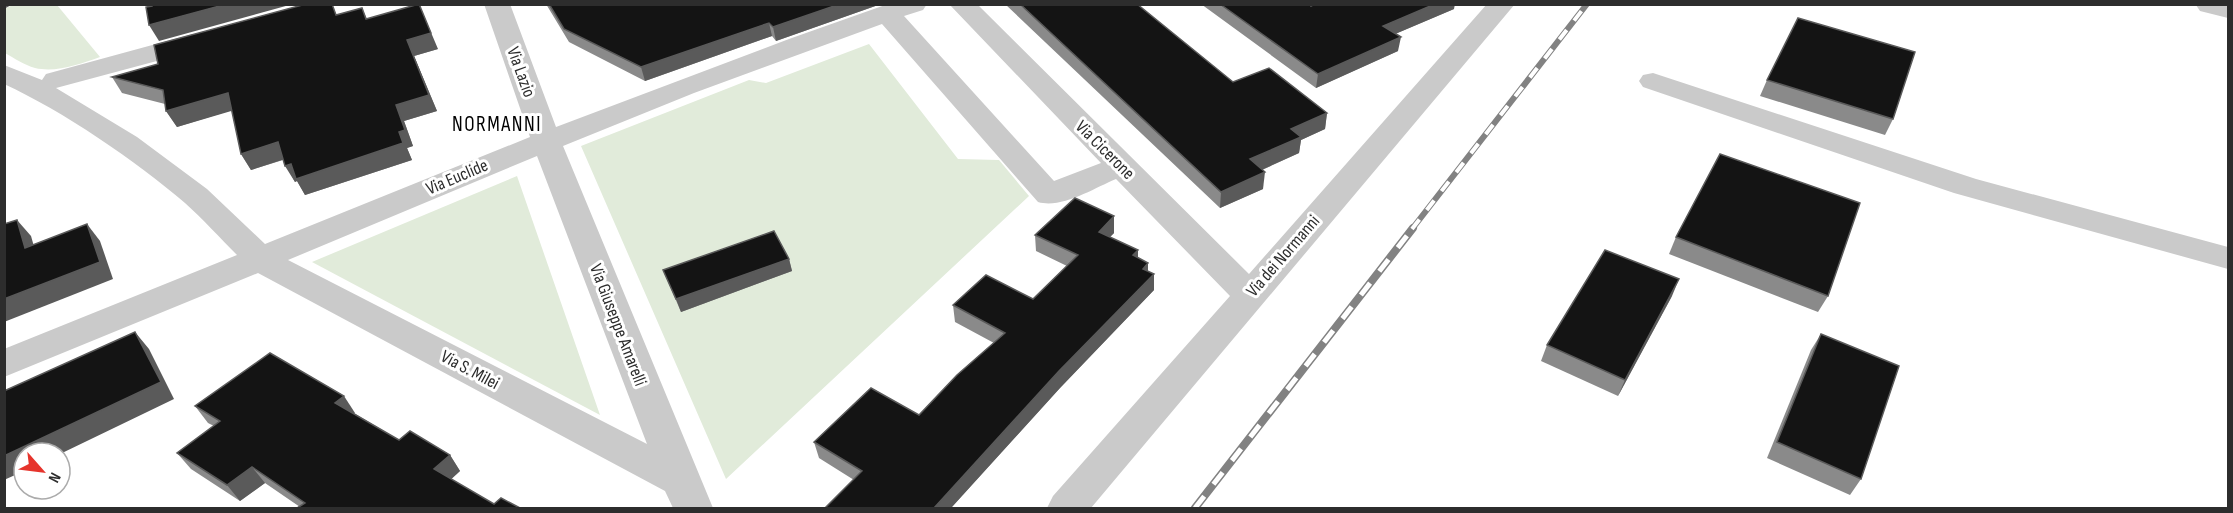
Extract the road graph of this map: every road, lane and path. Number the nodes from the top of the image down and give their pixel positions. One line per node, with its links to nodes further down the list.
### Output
1 (497, 4): 9 (street, Via Lazio)
2 (962, 4): 10 (street, Via Cicerone)
3 (1502, 4): 13 (street, Via dei Normanni)
4 (900, 9): 9 (street, Via Euclide); 10 (street)
5 (218, 36): 7 (street)
6 (4, 73): 12 (street, Via S. Milei)
7 (56, 80)
8 (1653, 81): 11 (street)
9 (546, 140): 12 (street, Via Euclide); 15 (street, Via Giuseppe Amarelli)
10 (1120, 165): 13 (street, Via Cicerone)
11 (2229, 258)
12 (261, 260): 14 (street, Via Euclide); 15 (street, Via S. Milei)
13 (1249, 295): 16 (street, Via dei Normanni)
14 (4, 364)
15 (686, 494)
16 (1067, 508)

